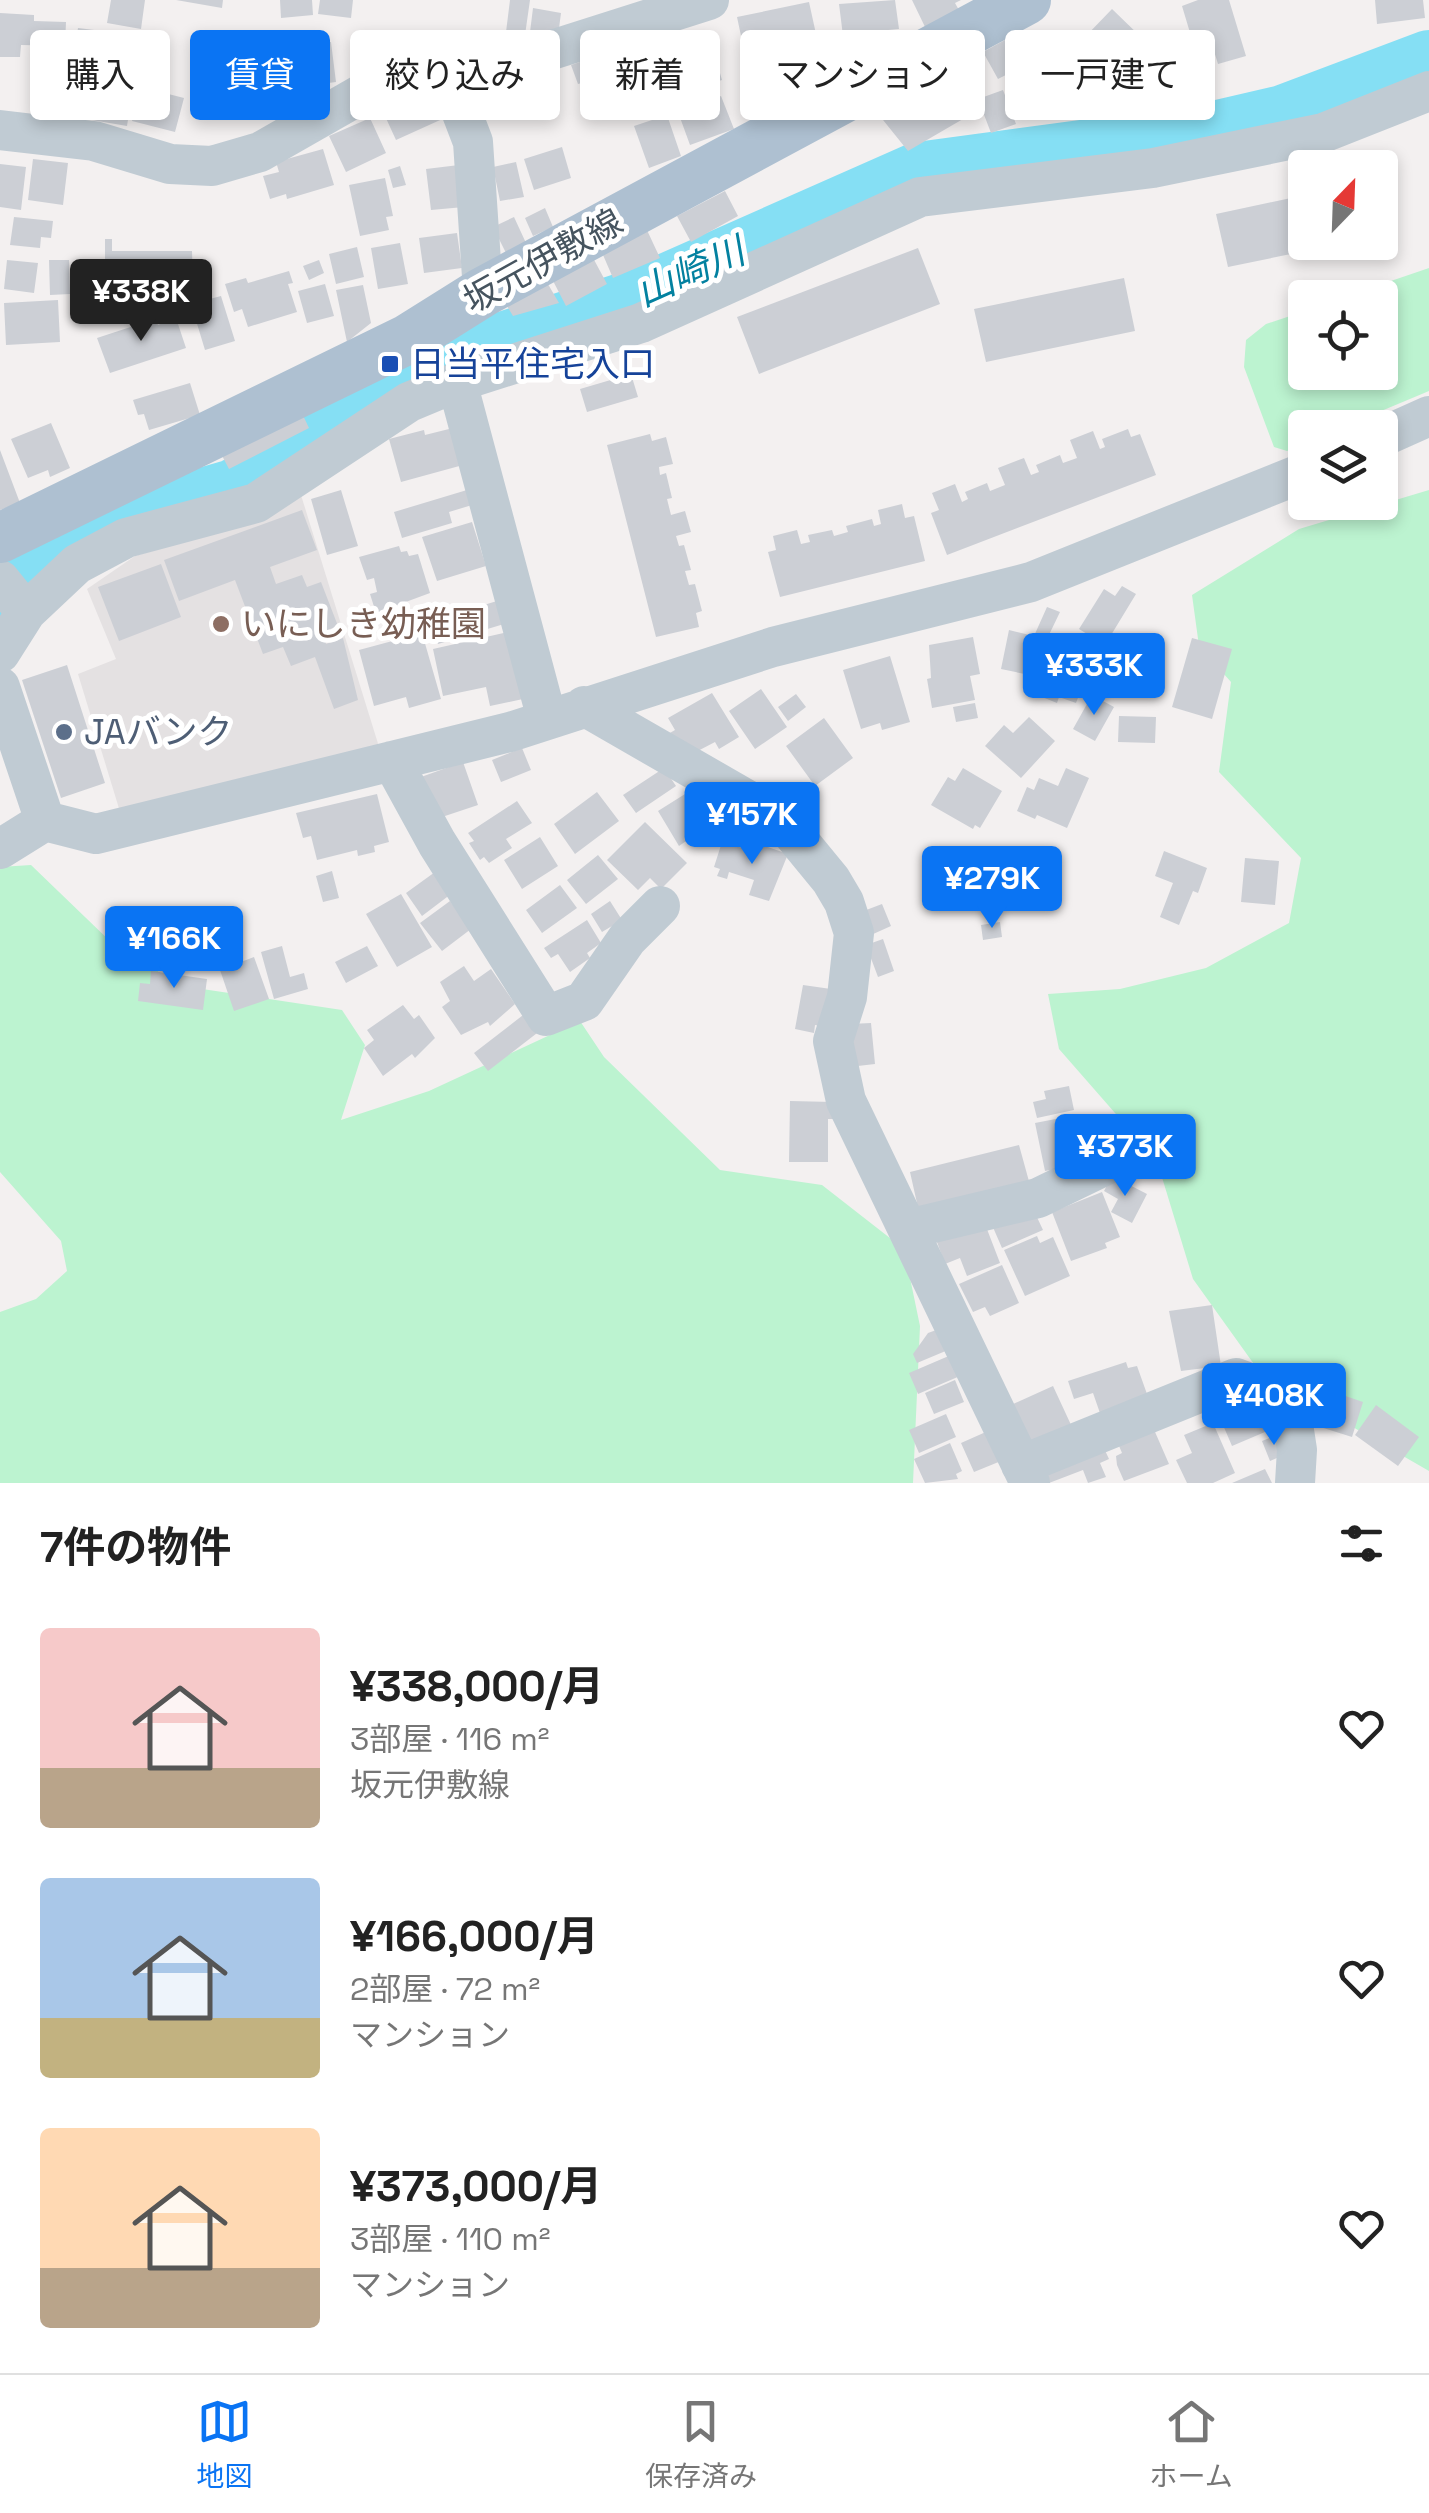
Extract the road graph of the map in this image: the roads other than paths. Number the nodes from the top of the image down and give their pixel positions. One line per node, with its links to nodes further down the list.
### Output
1 (709, 0): 3 (street)
2 (1026, 0): 8 (main road, 坂元伊敷線)
3 (560, 47)
4 (1429, 91): 9 (street)
5 (350, 101): 7 (street)
6 (465, 120): 8 (street)
7 (0, 130)
8 (483, 292): 13 (main road, 坂元伊敷線)
9 (458, 382): 15 (street); 18 (street)
10 (1429, 416): 11 (street)
11 (1398, 430)
12 (1288, 479): 18 (street)
13 (0, 538)
14 (0, 580): 15 (street)
15 (26, 612): 16 (street)
16 (0, 652)
17 (0, 686): 20 (street)
18 (566, 712): 19 (street); 24 (street)
19 (392, 761): 20 (street); 22 (street)
20 (45, 821): 21 (street)
21 (0, 849)
22 (660, 906)
23 (1108, 1164): 24 (street)
24 (908, 1229): 25 (street)
25 (1025, 1474): 26 (street)
26 (1295, 1483)

